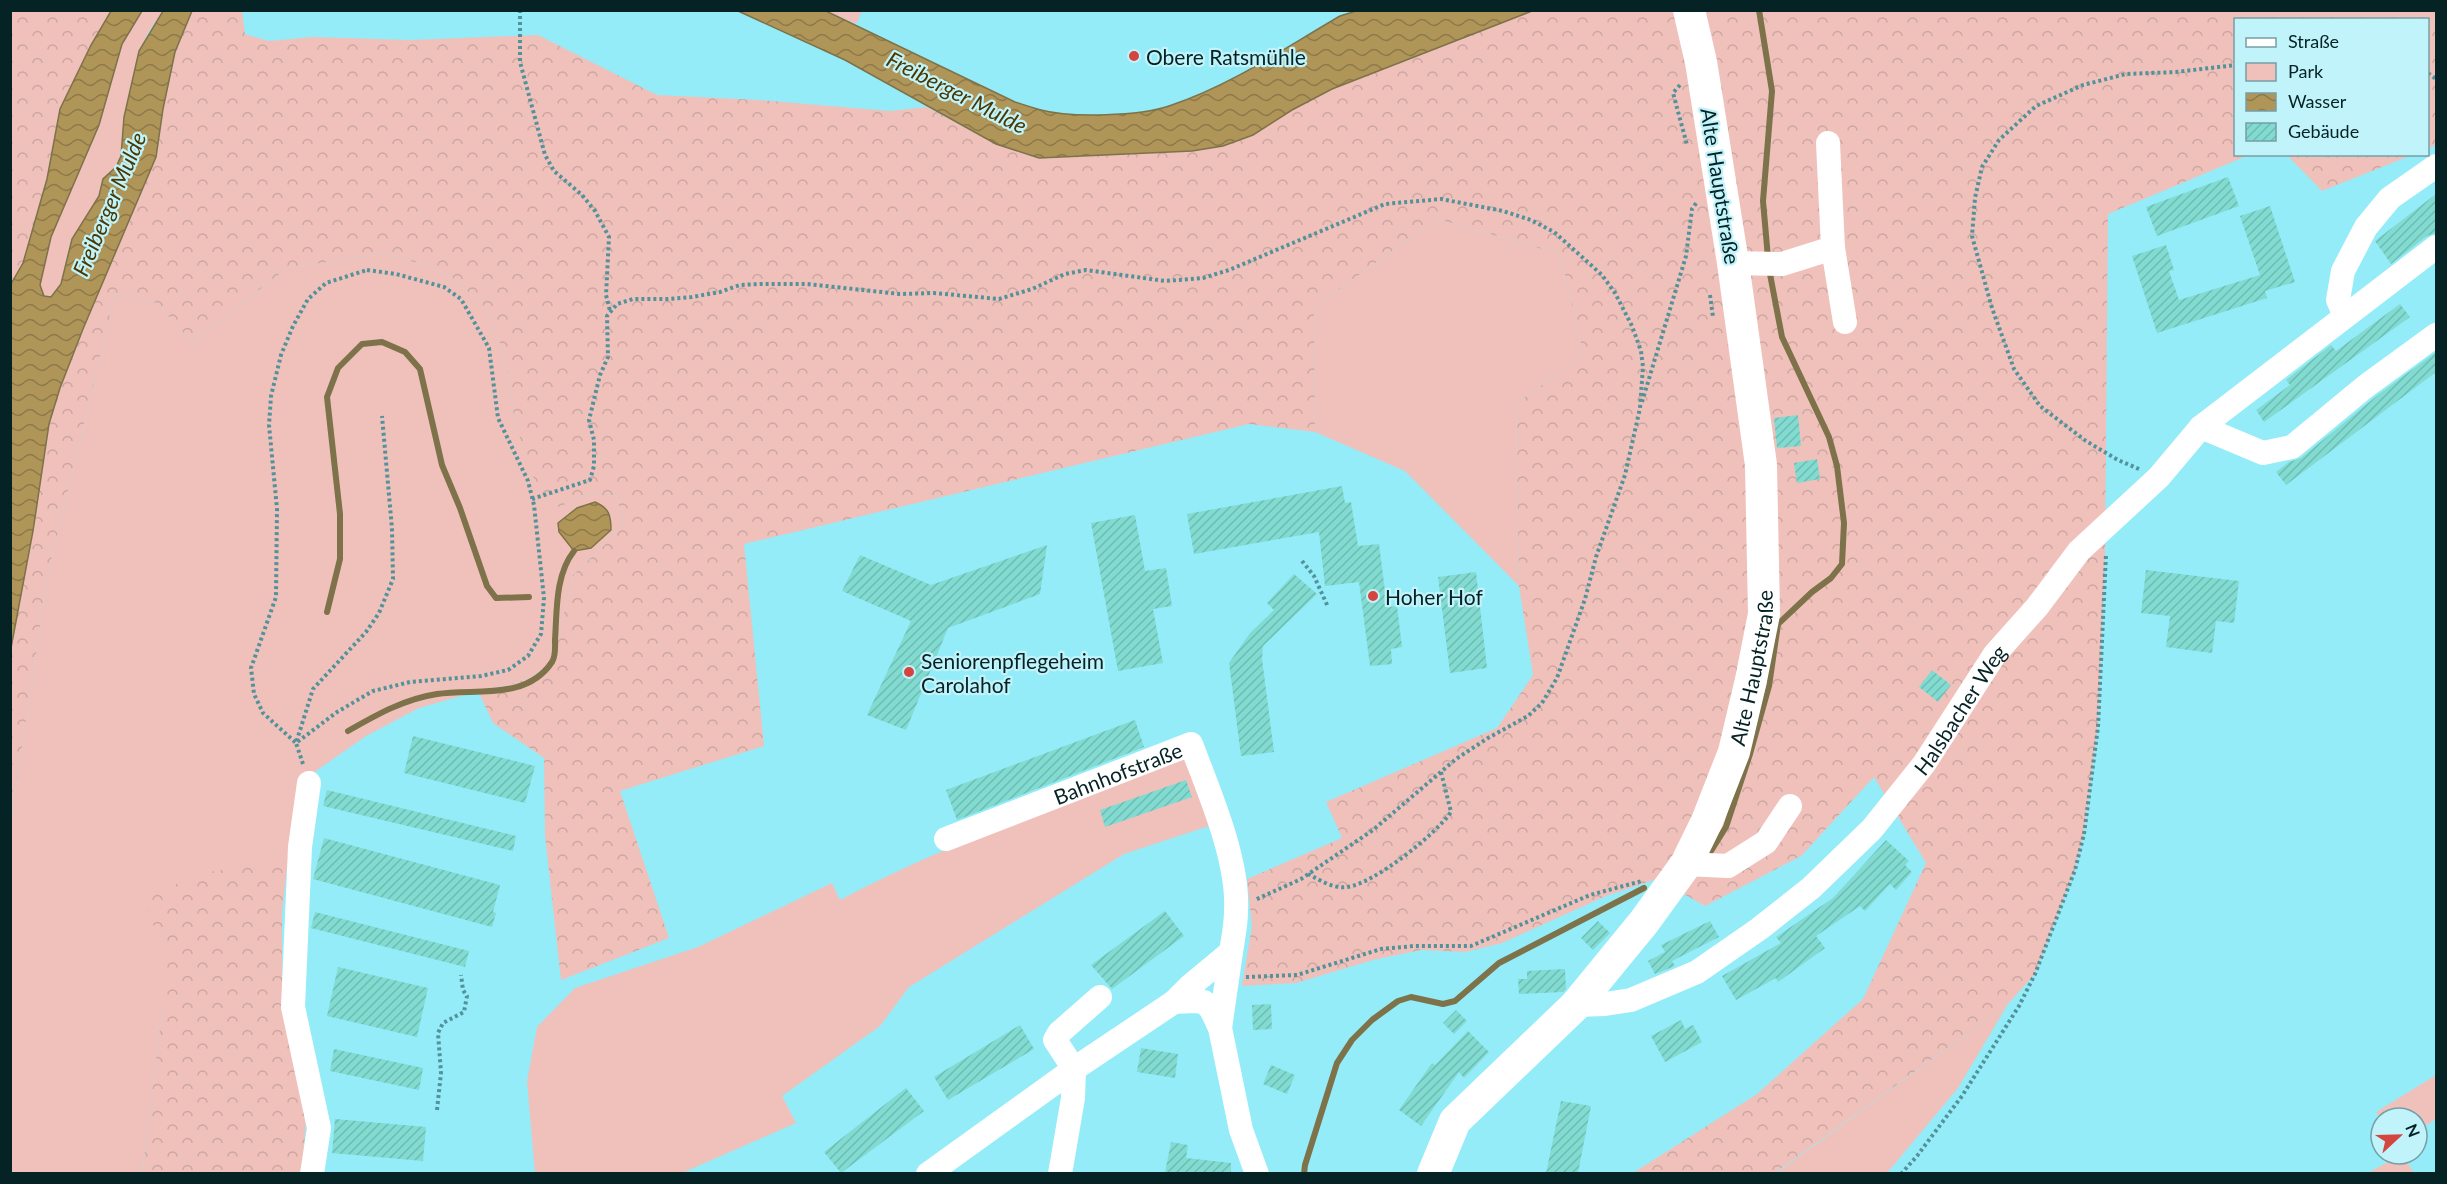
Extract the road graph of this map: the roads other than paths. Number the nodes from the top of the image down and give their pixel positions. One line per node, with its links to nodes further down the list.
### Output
1 (1689, 10): 6 (main road, Alte Hauptstraße)
2 (1828, 143): 5 (street)
3 (2436, 166): 7 (street)
4 (2436, 247): 7 (street, Halsbacher Weg)
5 (1833, 248): 6 (street); 8 (street)
6 (1756, 263): 14 (main road, Alte Hauptstraße)
7 (2345, 316): 10 (street, Halsbacher Weg)
8 (1845, 322)
9 (2436, 335): 10 (street)
10 (2201, 427): 18 (street, Halsbacher Weg)
11 (309, 783): 21 (street)
12 (1790, 806): 14 (street)
13 (946, 839): 15 (street, Bahnhofstraße)
14 (1686, 864): 18 (main road, Alte Hauptstraße)
15 (1231, 952): 17 (street); 19 (street, Bahnhofstraße)
16 (1100, 997): 20 (street)
17 (1174, 1002): 19 (street, Bahnhofstraße); 20 (street)
18 (1576, 1005): 25 (main road, Alte Hauptstraße)
19 (1220, 1028): 24 (street, Bahnhofstraße)
20 (1074, 1069): 22 (street); 23 (street)
21 (312, 1173)
22 (928, 1173)
23 (1060, 1173)
24 (1257, 1173)
25 (1433, 1173)

